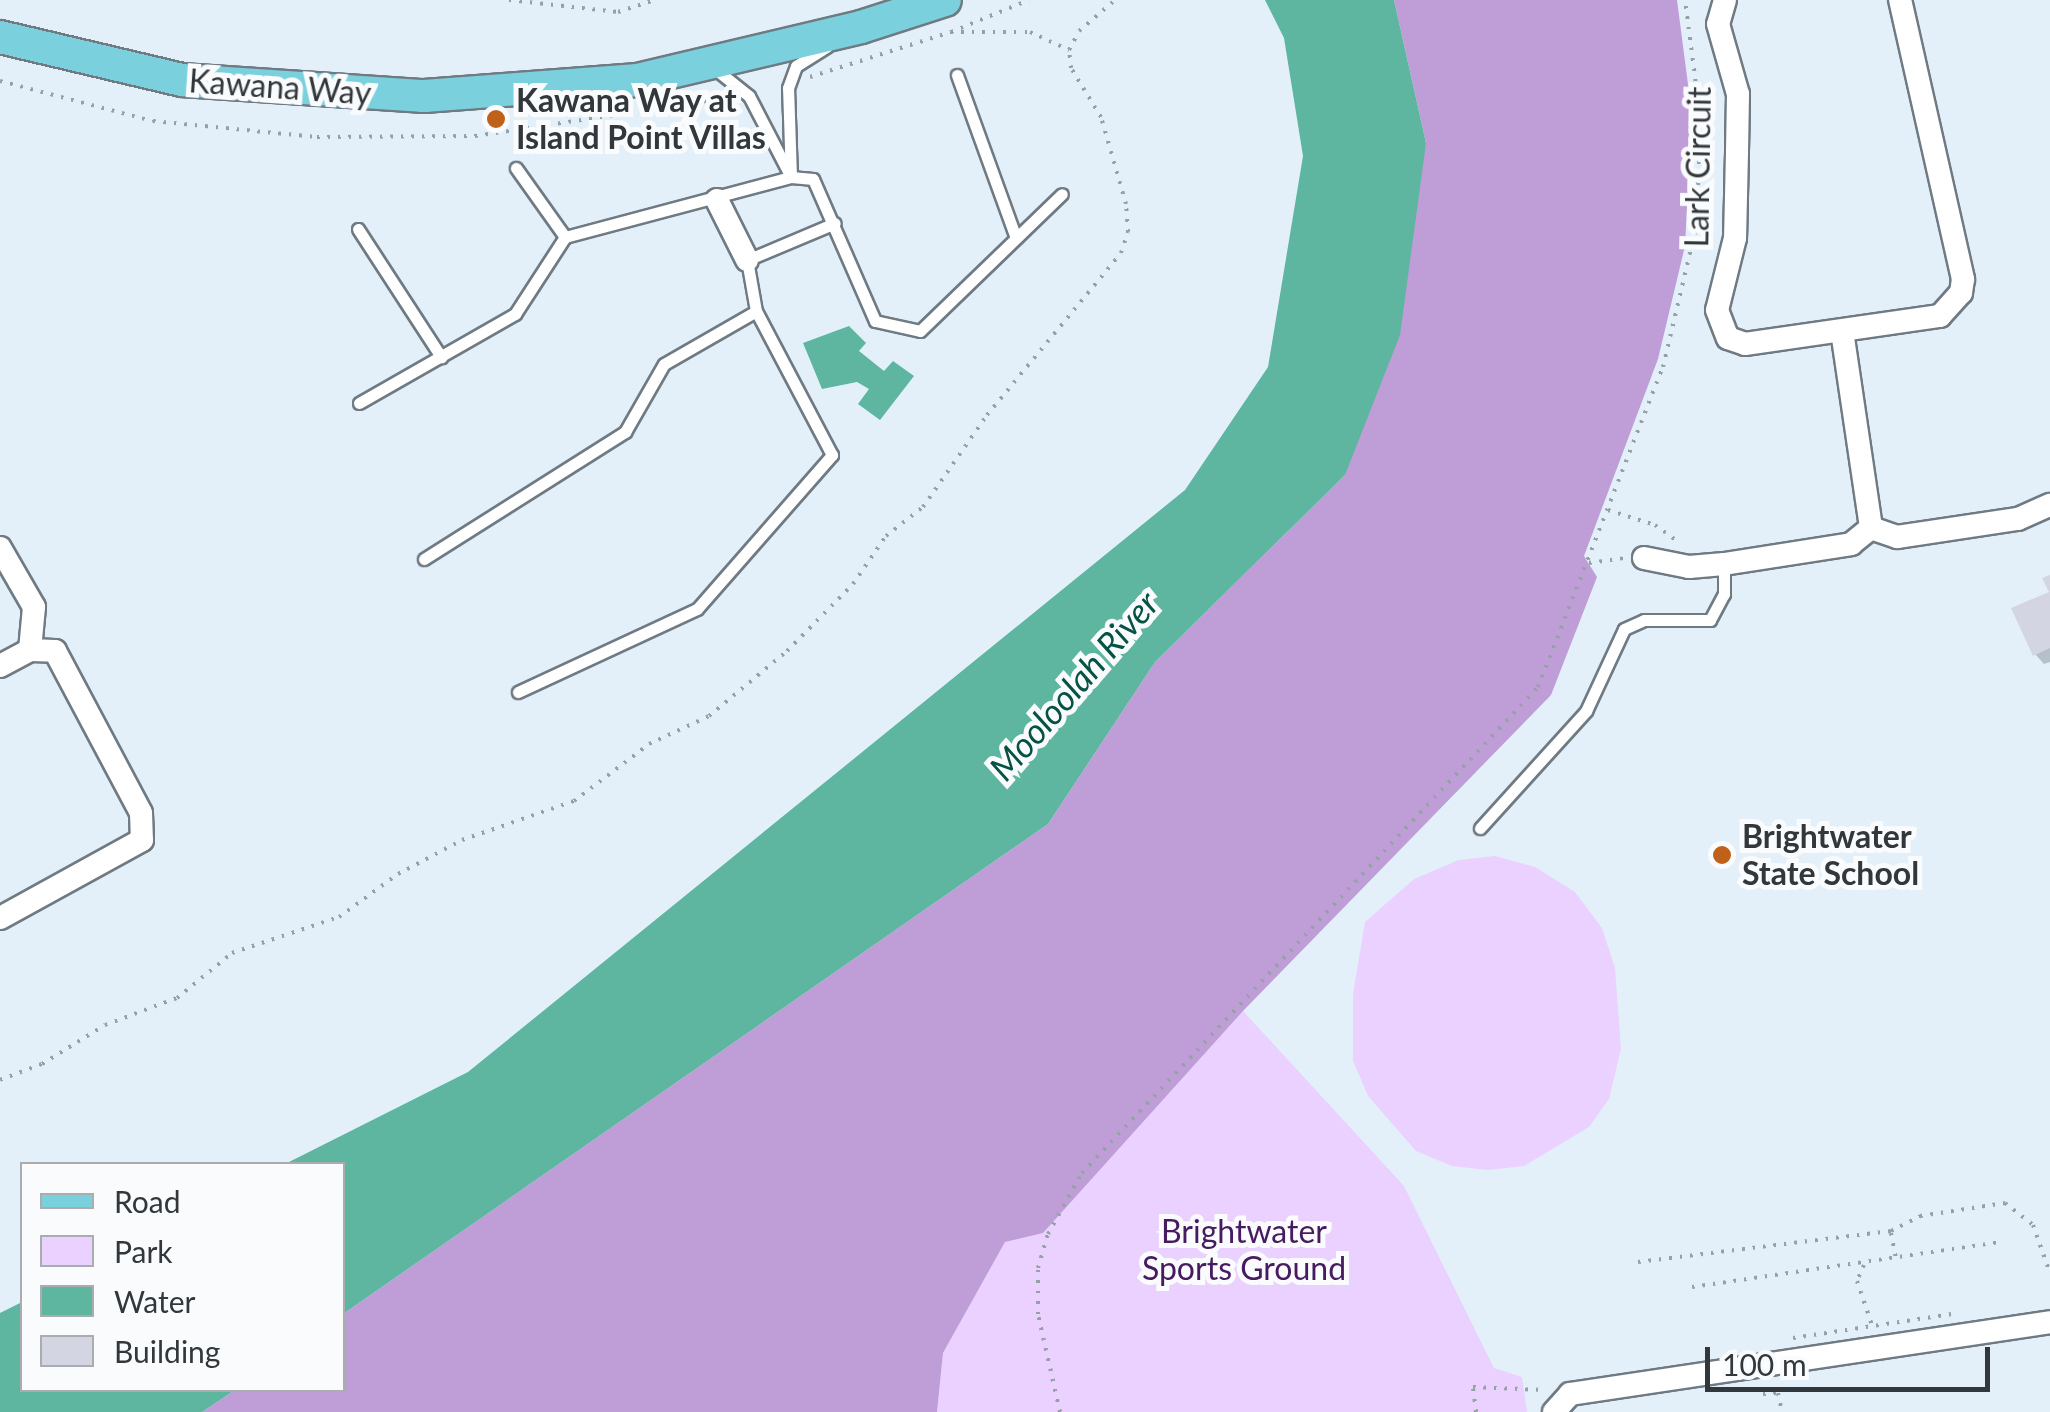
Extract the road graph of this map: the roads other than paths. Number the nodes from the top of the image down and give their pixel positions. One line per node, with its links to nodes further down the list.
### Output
1 (932, 0): 9 (main road, Kawana Way)
2 (1725, 0): 20 (street, Lark Circuit)
3 (1900, 0): 20 (street, Lark Circuit)
4 (948, 16): 5 (main road, Kawana Way)
5 (861, 28): 7 (main road, Kawana Way); 11 (lane)
6 (0, 37): 9 (main road, Kawana Way)
7 (710, 65): 9 (main road, Kawana Way); 11 (lane)
8 (957, 75): 17 (lane)
9 (565, 86)
10 (516, 168): 16 (lane)
11 (791, 178): 13 (lane); 14 (lane)
12 (1062, 194): 17 (lane)
13 (717, 200): 16 (lane); 18 (street)
14 (835, 223): 17 (lane); 18 (lane)
15 (358, 229): 21 (lane)
16 (565, 238): 21 (lane)
17 (1016, 238)
18 (747, 260): 19 (lane)
19 (756, 311): 27 (lane); 31 (lane)
20 (1842, 331): 24 (street)
21 (441, 357): 22 (lane)
22 (359, 403)
23 (2050, 505): 24 (street)
24 (1871, 528): 28 (street)
25 (0, 548): 29 (street)
26 (1644, 558): 28 (street)
27 (424, 559)
28 (1724, 564): 32 (lane)
29 (30, 650): 30 (street); 33 (street)
30 (0, 666)
31 (518, 692)
32 (1480, 828)
33 (0, 918)
34 (2050, 1322): 35 (street)
35 (1552, 1402)

